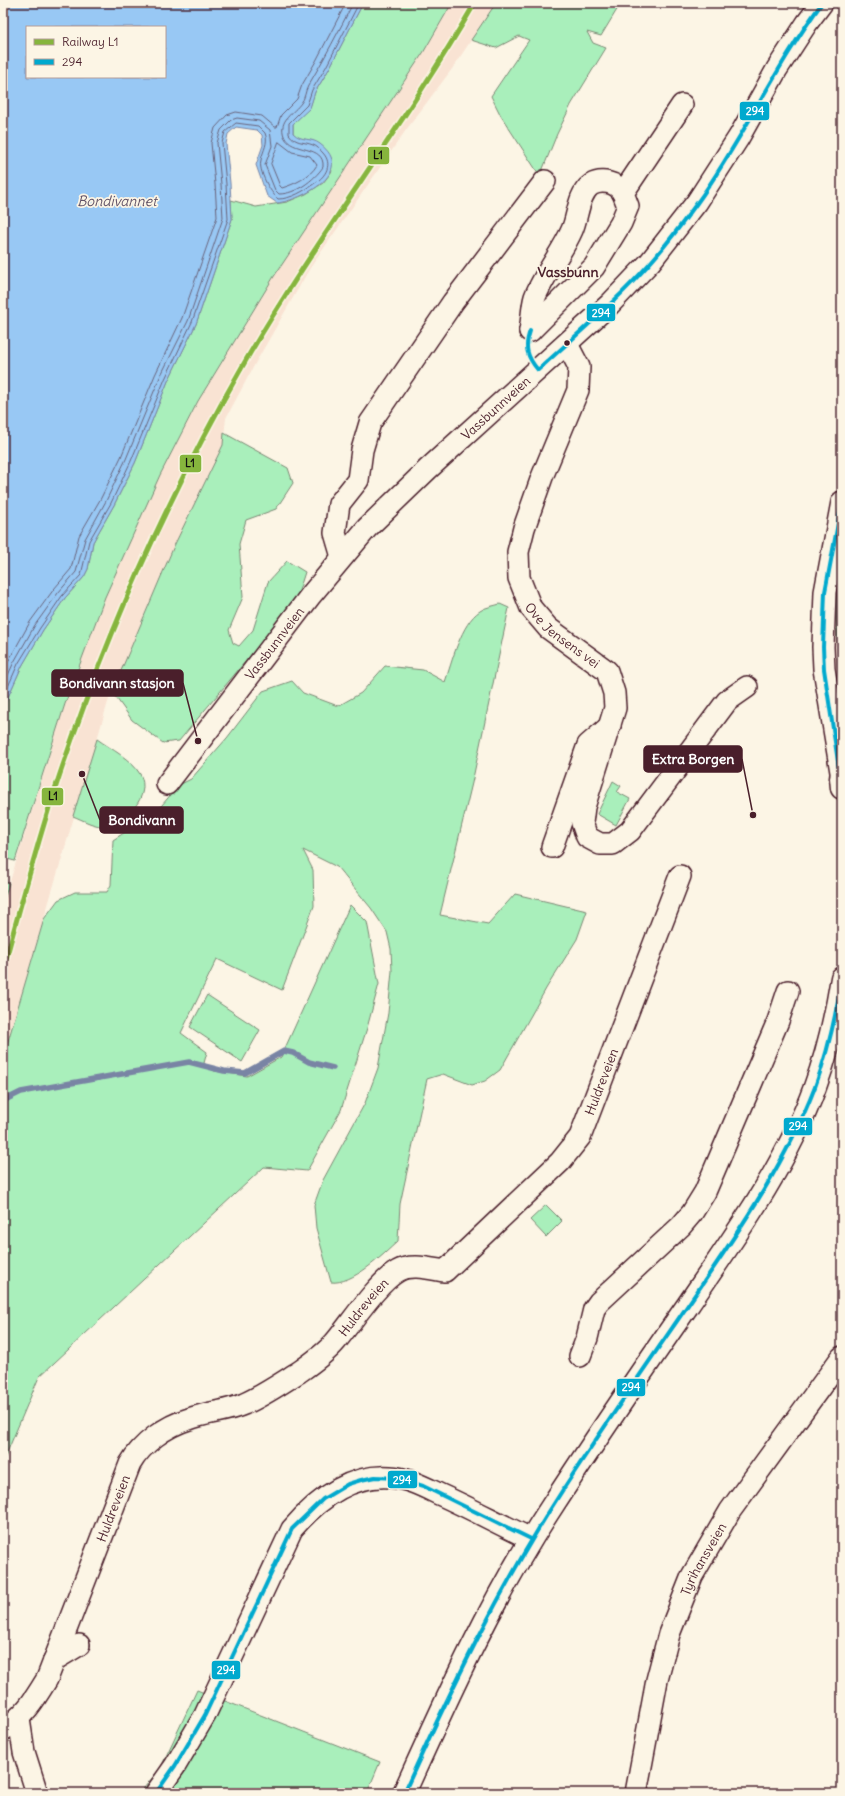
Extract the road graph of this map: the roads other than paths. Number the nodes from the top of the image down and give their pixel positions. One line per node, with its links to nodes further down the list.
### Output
1 (822, 3): 5 (street, Vassbunnveien)
2 (682, 105): 4 (street)
3 (545, 181): 7 (street)
4 (623, 192): 4 (street)
5 (567, 344): 7 (street, Vassbunnveien); 9 (street, Ove Jensens vei)
6 (842, 502): 10 (street)
7 (342, 557): 11 (street, Vassbunnveien)
8 (747, 687): 9 (street, Ove Jensens vei)
9 (610, 726): 12 (street)
10 (842, 781)
11 (167, 784)
12 (552, 847)
13 (680, 876): 20 (street, Huldreveien)
14 (842, 978): 18 (street)
15 (788, 991): 16 (street)
16 (580, 1356)
17 (842, 1357): 25 (street, Tyrihansveien)
18 (531, 1539): 23 (street); 24 (street)
19 (79, 1644): 20 (street)
20 (54, 1660): 21 (street, Huldreveien)
21 (11, 1725): 22 (street, Huldreveien)
22 (37, 1793)
23 (156, 1793)
24 (404, 1793)
25 (636, 1793)

